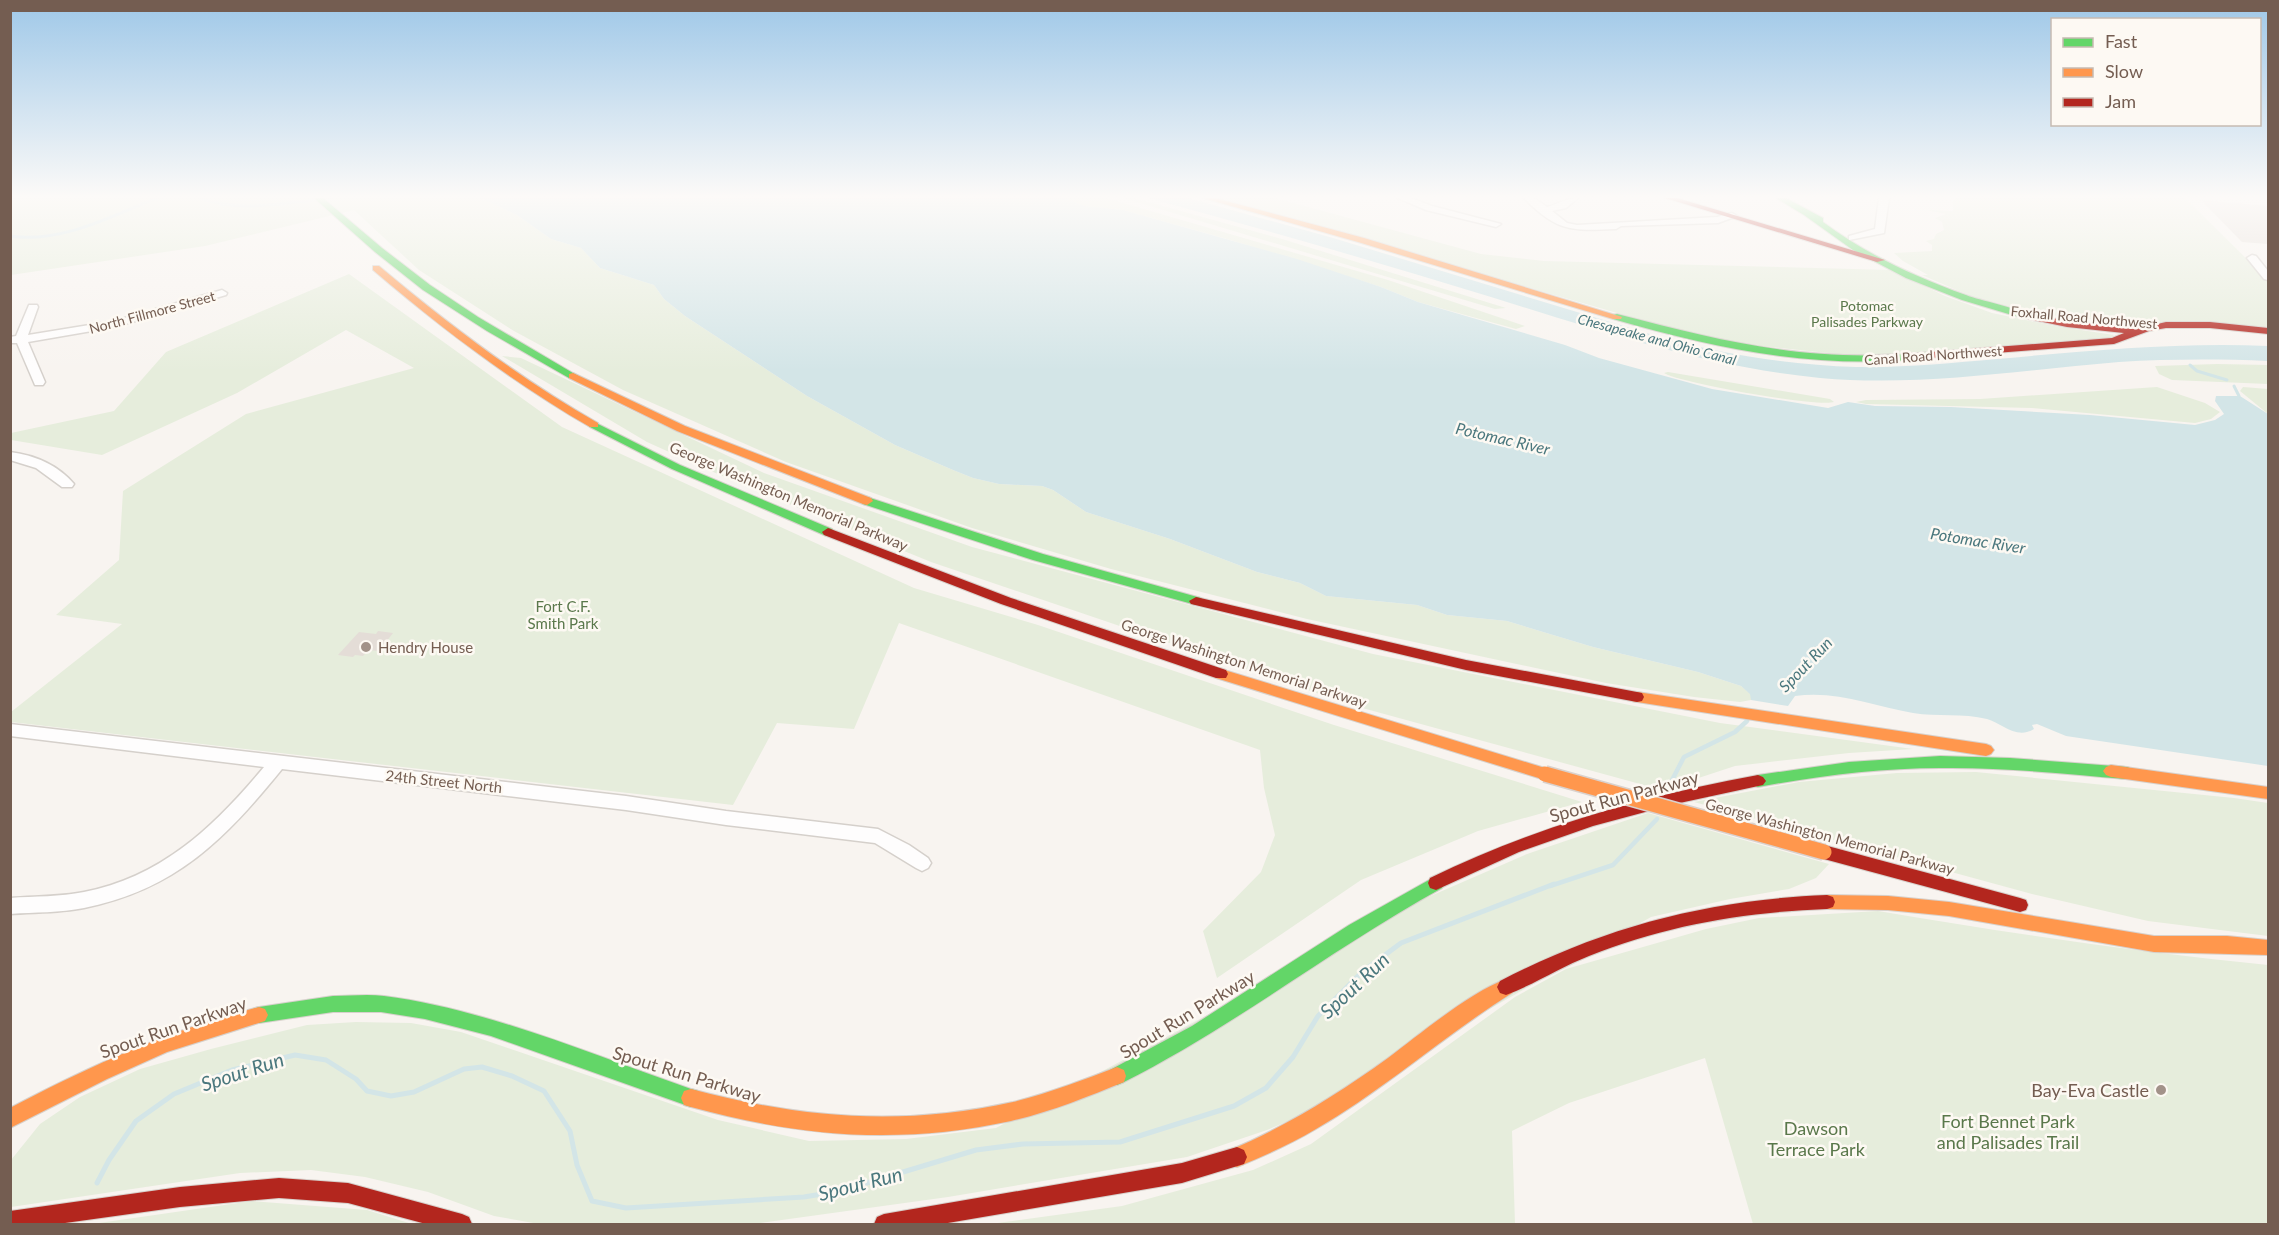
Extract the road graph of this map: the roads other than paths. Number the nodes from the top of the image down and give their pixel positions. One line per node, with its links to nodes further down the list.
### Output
1 (364, 256): 28 (main road, George Washington Memorial Parkway, bridge)
2 (382, 256): 24 (main road, George Washington Memorial Parkway)
3 (1413, 256): 16 (main road, Canal Road Northwest)
4 (1865, 256): 8 (main road)
5 (1874, 256): 8 (main road, Foxhall Road Northwest)
6 (1880, 256): 10 (main road, Foxhall Road Northwest)
7 (2268, 259): 9 (street)
8 (1880, 260): 10 (main road, Foxhall Road Northwest)
9 (2268, 277)
10 (1938, 288): 13 (main road, Foxhall Road Northwest)
11 (222, 293): 17 (street, North Fillmore Street)
12 (33, 307): 17 (street)
13 (1994, 308): 14 (main road, Foxhall Road Northwest); 16 (main road, Foxhall Road Northwest)
14 (2174, 324): 15 (main road, Canal Road Northwest); 16 (main road, Canal Road Northwest)
15 (2268, 331)
16 (2139, 332): 18 (main road, Canal Road Northwest)
17 (16, 339): 19 (street)
18 (2268, 340)
19 (39, 382)
20 (10, 456): 21 (street)
21 (67, 484)
22 (10, 730): 23 (street, 24th Street North)
23 (278, 763): 26 (street, 24th Street North); 27 (street)
24 (2127, 773): 25 (main road, George Washington Memorial Parkway); 30 (main road, Spout Run Parkway)
25 (2268, 793)
26 (922, 863)
27 (10, 906)
28 (2243, 946): 29 (main road, George Washington Memorial Parkway); 35 (main road)
29 (2268, 948)
30 (84, 1078): 31 (main road, Spout Run Parkway); 32 (main road)
31 (10, 1109)
32 (10, 1119)
33 (10, 1221): 34 (main road)
34 (462, 1224)
35 (884, 1224)

